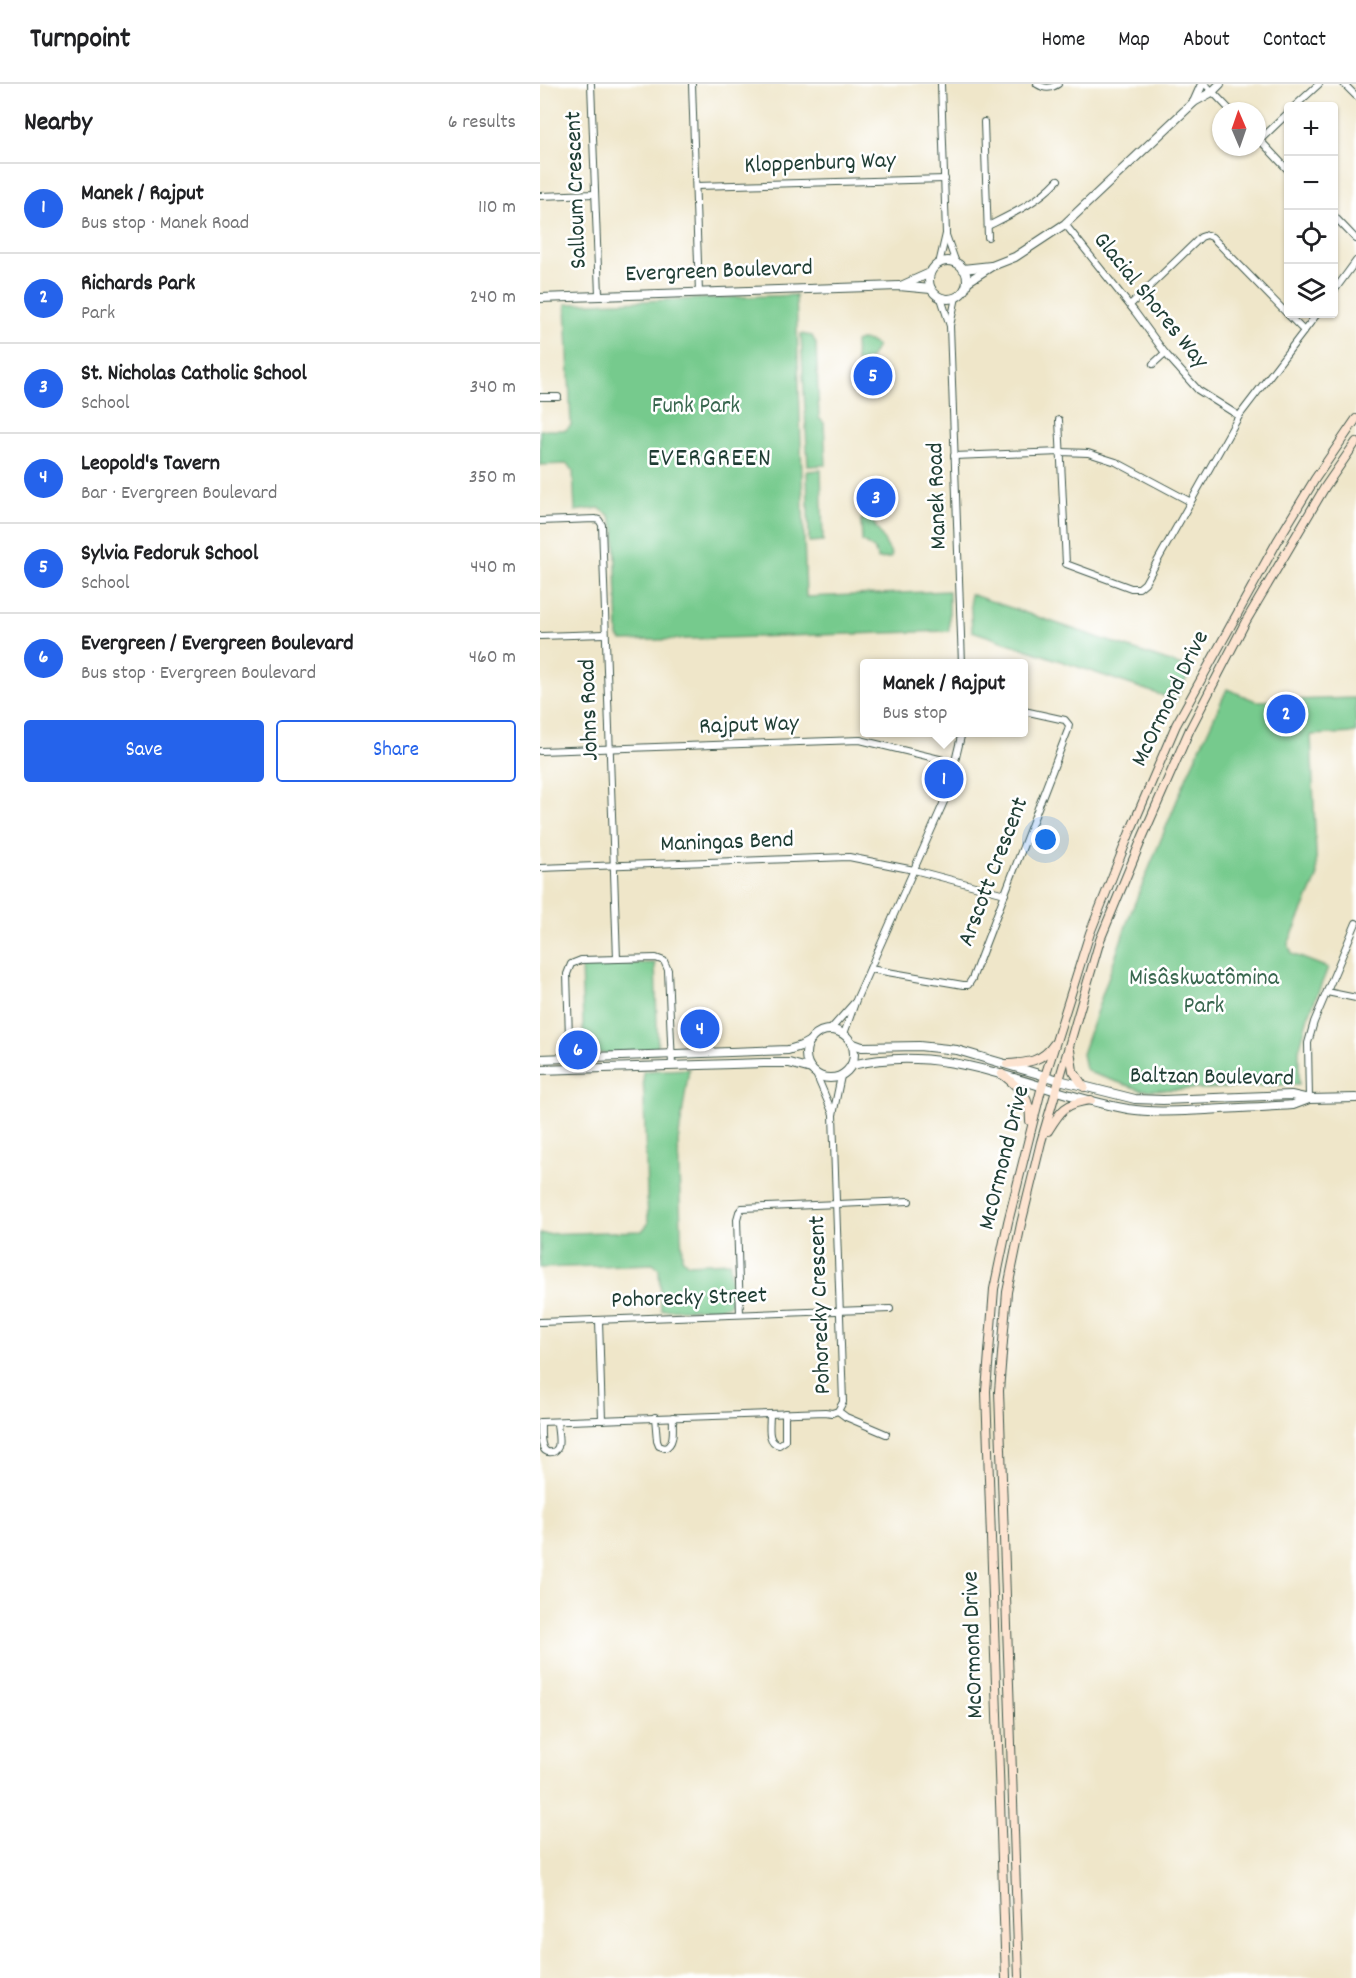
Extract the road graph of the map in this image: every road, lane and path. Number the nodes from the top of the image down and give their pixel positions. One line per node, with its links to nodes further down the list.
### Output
1 (591, 84): 23 (street, Salloum Crescent)
2 (692, 84): 22 (street)
3 (941, 84): 20 (street)
4 (1037, 84): 5 (street)
5 (1058, 84)
6 (1204, 84): 10 (street); 12 (street)
7 (1220, 84): 10 (street)
8 (1319, 84): 14 (street)
9 (1344, 84): 11 (street)
10 (1212, 92): 12 (street); 13 (street)
11 (1356, 96)
12 (1194, 102): 26 (street)
13 (1222, 102)
14 (1299, 102)
15 (1284, 117): 17 (street)
16 (984, 122): 27 (street)
17 (1266, 133)
18 (1266, 146): 19 (street)
19 (1284, 166)
20 (945, 178): 22 (street, Kloppenburg Way); 28 (street)
21 (1058, 180): 27 (street)
22 (696, 186): 41 (street)
23 (595, 194): 24 (street); 42 (street, Salloum Crescent)
24 (540, 196)
25 (1338, 220): 30 (street)
26 (1065, 224): 34 (street); 46 (street, Glacial Shores Way)
27 (988, 226): 29 (street)
28 (946, 234): 32 (street); 33 (street)
29 (988, 237)
30 (1356, 239)
31 (1356, 261): 39 (street)
32 (956, 263): 33 (street); 35 (street)
33 (939, 264): 36 (street)
34 (992, 266): 35 (street); 37 (street)
35 (963, 269): 37 (street)
36 (930, 273): 38 (street, Evergreen Boulevard); 40 (street)
37 (967, 282): 43 (street)
38 (899, 286): 40 (street, Evergreen Boulevard); 41 (street, Evergreen Boulevard)
39 (1338, 286)
40 (931, 289): 45 (street)
41 (699, 293): 42 (street, Evergreen Boulevard)
42 (599, 296): 44 (street, Evergreen Boulevard)
43 (956, 297): 45 (street); 48 (street, Manek Road)
44 (540, 298)
45 (941, 298): 48 (street, Manek Road)
46 (1130, 305): 49 (street); 50 (street, Glacial Shores Way)
47 (1314, 318): 49 (street)
48 (950, 326): 59 (street, Manek Road)
49 (1304, 331): 54 (street)
50 (1165, 353): 51 (street); 54 (street, Glacial Shores Way)
51 (1153, 364)
52 (540, 397): 53 (street)
53 (558, 397)
54 (1239, 416): 60 (street)
55 (1356, 419): 82 (main road, McOrmond Drive)
56 (1059, 420): 58 (street)
57 (1356, 442): 85 (main road, McOrmond Drive)
58 (1061, 452): 59 (street); 60 (street); 60 (street)
59 (954, 456): 64 (street, Manek Road)
60 (1189, 501)
61 (540, 521): 62 (street, Johns Road)
62 (605, 634): 63 (street); 67 (street, Johns Road)
63 (540, 636)
64 (962, 659)
65 (1028, 712): 73 (street, Arscott Crescent)
66 (961, 737): 69 (street)
67 (610, 749): 68 (street, Rajput Way); 69 (street, Rajput Way); 70 (street, Johns Road)
68 (540, 751)
69 (956, 763): 72 (street)
70 (614, 866): 71 (street, Maningas Bend); 72 (street, Maningas Bend); 75 (street, Johns Road)
71 (540, 868)
72 (914, 870): 73 (street, Maningas Bend); 76 (street)
73 (1005, 894): 76 (street, Arscott Crescent)
74 (1356, 923): 77 (street)
75 (617, 959): 86 (street); 87 (street)
76 (870, 969): 79 (street)
77 (1328, 992): 78 (street); 103 (street)
78 (1356, 998)
79 (856, 1000): 80 (street); 81 (street)
80 (830, 1030): 81 (street); 83 (street)
81 (844, 1035): 84 (street)
82 (1059, 1036): 89 (main road); 97 (main road, McOrmond Drive)
83 (810, 1041): 86 (street); 94 (street)
84 (852, 1043): 89 (street); 91 (street)
85 (1070, 1047): 98 (main road, McOrmond Drive); 100 (main road)
86 (671, 1054): 87 (street); 90 (street)
87 (570, 1058): 88 (street); 92 (street)
88 (540, 1059)
89 (1007, 1064): 97 (street)
90 (672, 1065): 92 (street); 94 (street)
91 (852, 1065): 95 (street); 96 (street)
92 (570, 1069): 93 (street)
93 (540, 1071)
94 (813, 1072): 96 (street); 105 (street, Pohorecky Crescent)
95 (1002, 1074): 99 (street, Baltzan Boulevard); 106 (main road)
96 (841, 1076): 105 (street, Pohorecky Crescent)
97 (1046, 1076): 98 (street, Baltzan Boulevard); 99 (main road, McOrmond Drive)
98 (1059, 1080): 100 (street, Baltzan Boulevard); 101 (main road, McOrmond Drive)
99 (1042, 1086): 101 (street, Baltzan Boulevard); 106 (main road, McOrmond Drive)
100 (1084, 1087): 103 (street, Baltzan Boulevard)
101 (1056, 1090): 104 (street, Baltzan Boulevard); 107 (main road, McOrmond Drive)
102 (1356, 1098): 103 (street, Baltzan Boulevard)
103 (1309, 1099): 104 (street, Baltzan Boulevard)
104 (1091, 1100): 107 (main road)
105 (833, 1115): 109 (street, Pohorecky Crescent)
106 (1030, 1130): 124 (main road, McOrmond Drive)
107 (1041, 1142): 125 (main road, McOrmond Drive)
108 (909, 1201): 109 (street)
109 (835, 1203): 111 (street, Pohorecky Crescent); 112 (street)
110 (890, 1309): 111 (street, Pohorecky Street)
111 (839, 1311): 112 (street, Pohorecky Street); 115 (street, Pohorecky Crescent)
112 (740, 1314): 113 (street, Pohorecky Street)
113 (599, 1320): 114 (street, Pohorecky Street); 120 (street)
114 (540, 1322)
115 (838, 1411): 116 (street, Pohorecky Crescent); 123 (street)
116 (785, 1413): 117 (street, Pohorecky Crescent); 117 (street)
117 (770, 1414): 119 (street, Pohorecky Crescent)
118 (656, 1417): 119 (street, Pohorecky Crescent); 119 (street); 120 (street, Pohorecky Crescent)
119 (673, 1417)
120 (602, 1420): 122 (street, Pohorecky Crescent)
121 (540, 1422): 122 (street, Pohorecky Crescent); 122 (street)
122 (557, 1422)
123 (886, 1434)
124 (1006, 1978)
125 (1019, 1978)

